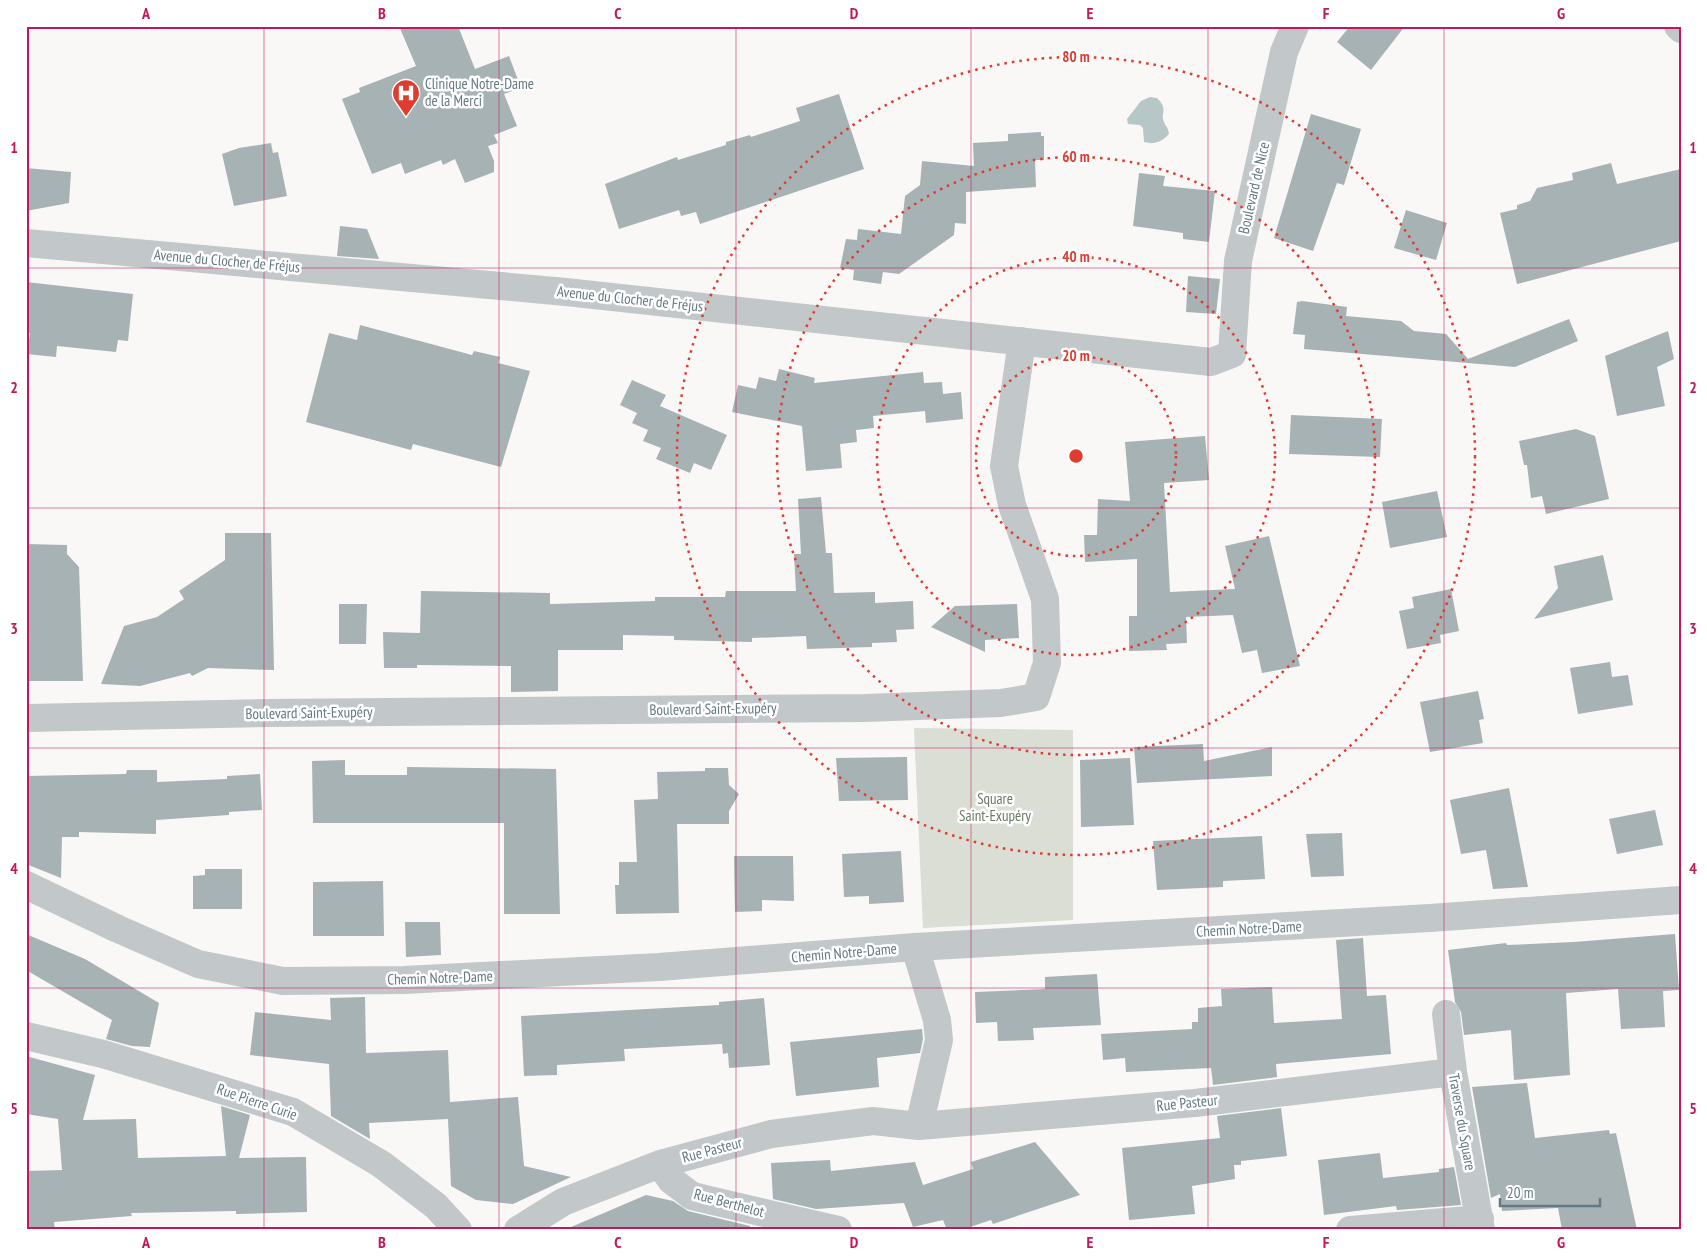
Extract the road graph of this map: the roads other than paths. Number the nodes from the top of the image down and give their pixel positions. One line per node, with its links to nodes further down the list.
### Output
1 (1295, 26): 4 (street, Boulevard de Nice)
2 (26, 243): 3 (street, Avenue du Clocher de Fréjus)
3 (1022, 342): 4 (street, Avenue du Clocher de Fréjus); 5 (street, Boulevard Saint-Exupéry)
4 (1232, 354)
5 (26, 718)
6 (26, 884): 8 (street, Chemin Notre-Dame)
7 (1681, 900): 8 (street, Chemin Notre-Dame)
8 (915, 947): 12 (street)
9 (1446, 1014): 11 (street, Traverse du Square)
10 (26, 1036): 15 (street, Rue Pierre Curie)
11 (1453, 1072): 12 (street, Rue Pasteur); 14 (street, Traverse du Square)
12 (919, 1126): 13 (street, Rue Pasteur)
13 (660, 1164): 16 (street, Rue Pasteur); 17 (street, Rue Berthelot)
14 (1480, 1224): 18 (street)
15 (458, 1230)
16 (518, 1230)
17 (838, 1230)
18 (1350, 1230)

